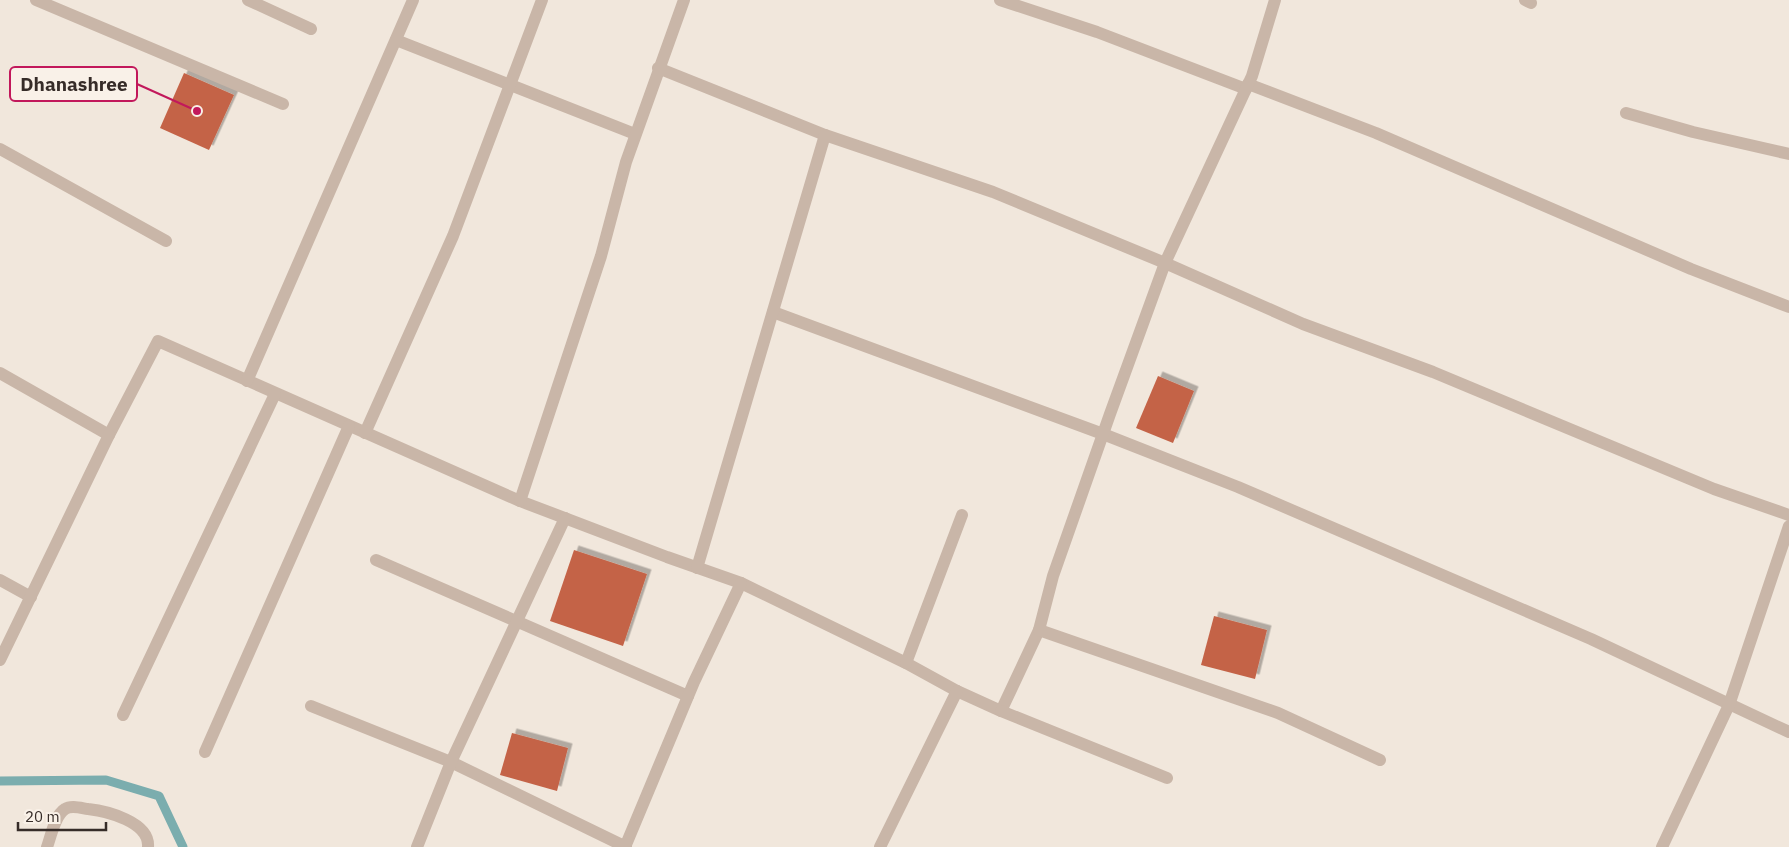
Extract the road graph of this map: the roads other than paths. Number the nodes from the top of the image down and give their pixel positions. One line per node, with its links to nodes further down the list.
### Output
1 (36, 0): 13 (street)
2 (248, 0): 8 (street)
3 (413, 0): 9 (street)
4 (542, 0): 11 (street)
5 (684, 0): 10 (street)
6 (1000, 0): 12 (street)
7 (1275, 0): 12 (street)
8 (311, 29)
9 (396, 40): 11 (street); 24 (street)
10 (658, 68): 15 (street); 16 (street)
11 (509, 85): 15 (street); 27 (street)
12 (1247, 86): 20 (street); 21 (street)
13 (283, 104)
14 (1626, 113): 18 (street)
15 (636, 134): 30 (street)
16 (825, 135): 20 (street); 22 (street)
17 (0, 149): 19 (street)
18 (1789, 154)
19 (166, 241)
20 (1165, 263): 28 (street); 33 (street)
21 (1789, 307)
22 (773, 312): 28 (street); 35 (street)
23 (0, 373): 29 (street)
24 (247, 381): 25 (street); 29 (street)
25 (275, 394): 26 (street); 48 (street)
26 (349, 426): 27 (street); 50 (street)
27 (365, 433): 30 (street)
28 (1103, 434): 40 (street); 45 (street)
29 (109, 436): 38 (street)
30 (520, 501): 32 (street)
31 (962, 515): 42 (street)
32 (565, 518): 35 (street); 39 (street)
33 (1789, 524): 45 (street)
34 (376, 560): 39 (street)
35 (697, 568): 37 (street)
36 (0, 580): 38 (street)
37 (741, 583): 42 (street); 44 (street)
38 (31, 597): 41 (street)
39 (517, 622): 44 (street); 52 (street)
40 (1040, 630): 47 (street); 51 (street)
41 (0, 660)
42 (906, 663): 43 (street)
43 (956, 691): 47 (street); 58 (street)
44 (688, 696): 57 (street)
45 (1729, 705): 49 (street); 59 (street)
46 (312, 706): 52 (street)
47 (1001, 711): 53 (street)
48 (122, 715)
49 (1789, 732)
50 (205, 752)
51 (1380, 760)
52 (451, 762): 56 (street); 57 (street)
53 (1167, 778)
54 (47, 847): 55 (street)
55 (148, 847)
56 (417, 847)
57 (625, 847)
58 (880, 847)
59 (1662, 847)

